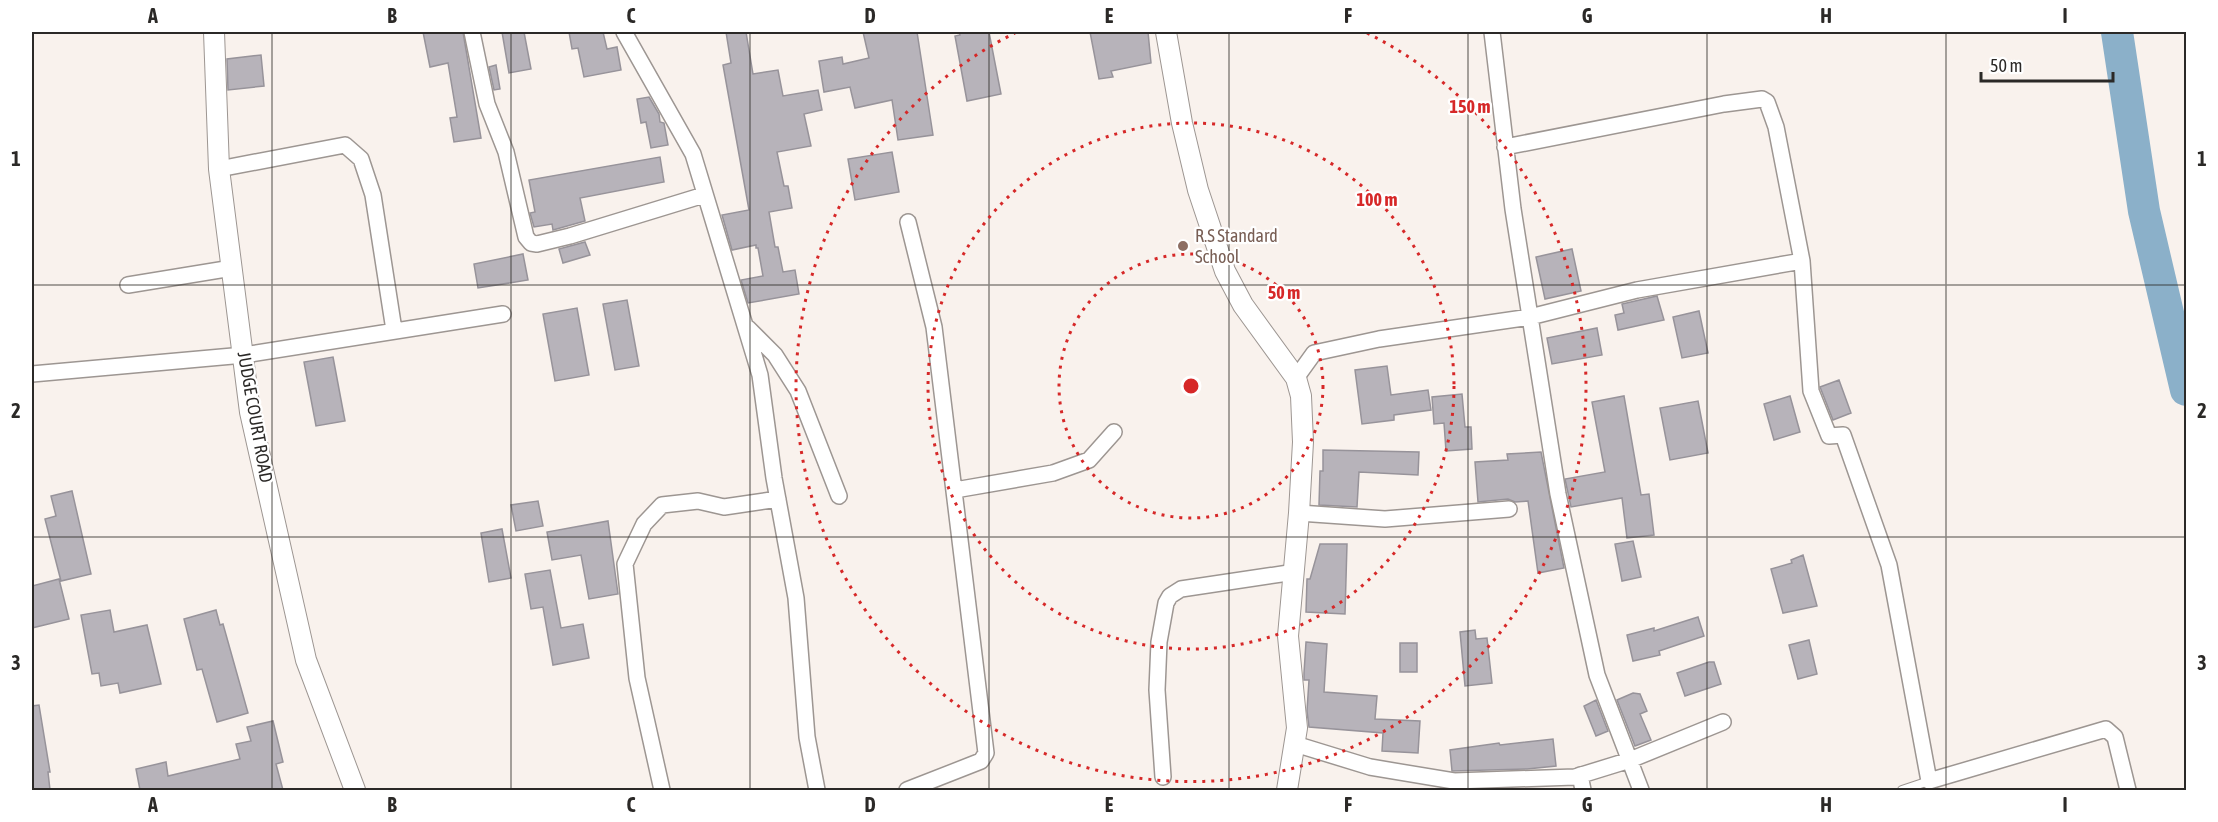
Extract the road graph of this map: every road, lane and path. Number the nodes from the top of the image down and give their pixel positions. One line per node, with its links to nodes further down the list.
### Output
1 (214, 32): 7 (street, JUDGE COURT ROAD)
2 (472, 32): 8 (street)
3 (624, 32): 8 (street)
4 (1166, 32): 19 (street)
5 (1492, 32): 6 (street)
6 (1505, 147): 10 (street); 14 (street)
7 (219, 169): 11 (street, JUDGE COURT ROAD); 16 (street)
8 (704, 195): 15 (street)
9 (908, 222): 21 (street)
10 (1802, 261): 14 (street); 31 (street)
11 (232, 268): 12 (street); 17 (street, JUDGE COURT ROAD)
12 (128, 285)
13 (503, 314): 16 (street)
14 (1530, 317): 19 (street); 29 (street)
15 (745, 326): 22 (street); 23 (street)
16 (394, 330): 17 (street)
17 (243, 353): 18 (street); 33 (street, JUDGE COURT ROAD)
18 (32, 374)
19 (1296, 378): 25 (street)
20 (1114, 432): 21 (street)
21 (955, 490): 36 (street)
22 (839, 496)
23 (778, 499): 34 (street); 35 (street)
24 (1509, 509): 25 (street)
25 (1299, 513): 26 (street)
26 (1295, 572): 28 (street); 30 (street)
27 (1723, 722): 29 (street)
28 (1295, 744): 32 (street); 37 (street)
29 (1630, 760): 32 (street); 38 (street)
30 (1163, 777)
31 (1929, 781): 39 (lane); 40 (street)
32 (1582, 783)
33 (355, 790)
34 (662, 790)
35 (818, 790)
36 (907, 790)
37 (1287, 790)
38 (1641, 790)
39 (1902, 790)
40 (2128, 790)

